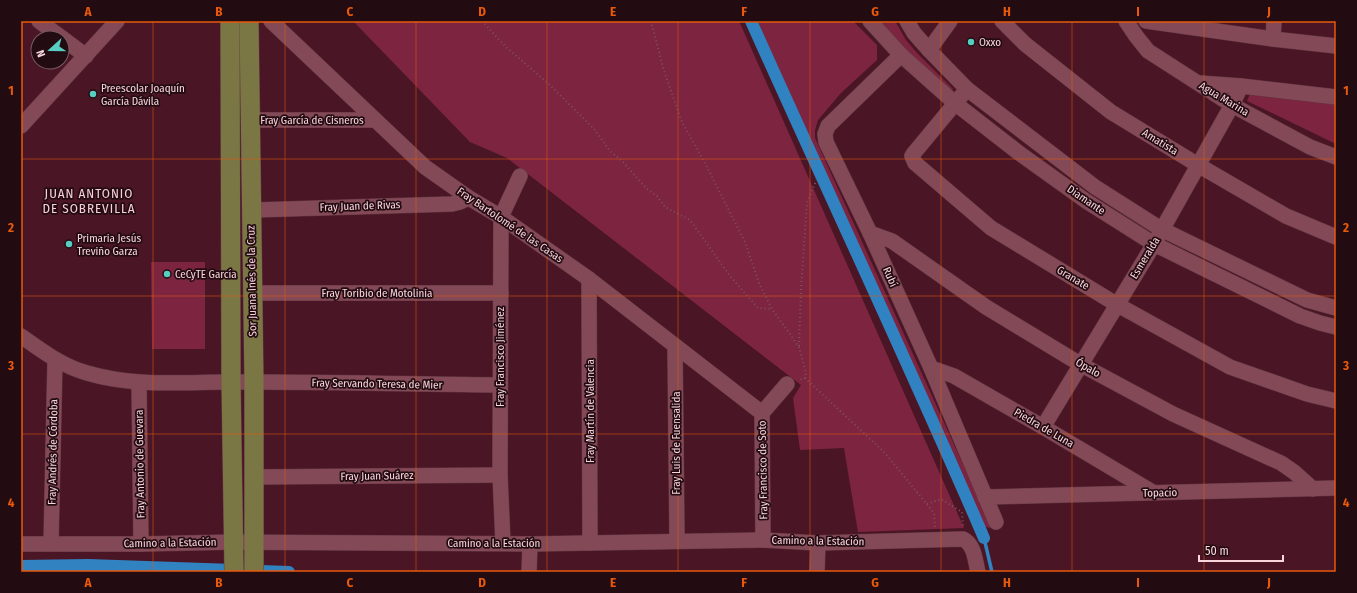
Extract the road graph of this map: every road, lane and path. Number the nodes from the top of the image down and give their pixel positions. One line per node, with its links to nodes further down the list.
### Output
1 (39, 21): 16 (street)
2 (117, 21): 22 (street)
3 (230, 21): 57 (main road, Sor Juana Inés de la Cruz)
4 (249, 21): 29 (main road, Sor Juana Inés de la Cruz)
5 (271, 21): 30 (street, Fray Bartolomé de las Casas)
6 (482, 21): 47 (path)
7 (651, 21): 47 (path)
8 (870, 21): 21 (street, Diamante)
9 (907, 21): 20 (street, Diamante)
10 (950, 21): 20 (street)
11 (1002, 21): 33 (street, Amatista)
12 (1126, 21): 23 (street, Agua Marina)
13 (1146, 21): 15 (street)
14 (1274, 21): 17 (street)
15 (1198, 24): 17 (street)
16 (51, 30)
17 (1273, 38): 19 (street)
18 (70, 44): 22 (street)
19 (1336, 46)
20 (929, 50): 25 (street, Diamante)
21 (901, 55): 27 (street, Diamante); 40 (street, Rubí)
22 (86, 56): 31 (street)
23 (1197, 83): 24 (street); 28 (street, Agua Marina)
24 (1241, 86): 26 (street); 28 (street, Esmeralda)
25 (967, 89): 27 (street, Granate); 39 (street, Diamante)
26 (1336, 96)
27 (956, 104): 42 (street, Diamante); 46 (street, Granate)
28 (1232, 105): 32 (street, Agua Marina); 33 (street, Esmeralda)
29 (250, 120): 30 (street, Fray García de Cisneros); 37 (main road, Sor Juana Inés de la Cruz)
30 (374, 120): 36 (street, Fray Bartolomé de las Casas)
31 (23, 121)
32 (1336, 157)
33 (1198, 165): 39 (street, Esmeralda); 41 (street, Amatista)
34 (520, 176): 38 (street, Fray Francisco Jiménez)
35 (816, 181): 52 (path)
36 (469, 198): 37 (street, Fray Juan de Rivas); 38 (street, Fray Bartolomé de las Casas)
37 (251, 210): 44 (main road, Sor Juana Inés de la Cruz)
38 (501, 217): 43 (street, Fray Bartolomé de las Casas); 45 (street, Fray Francisco Jiménez)
39 (1162, 229): 42 (street, Esmeralda); 48 (street, Diamante)
40 (870, 233): 54 (street, Ópalo); 55 (street, Rubí)
41 (1336, 237)
42 (1154, 244): 46 (street, Esmeralda); 49 (street, Diamante)
43 (589, 279): 51 (street, Fray Bartolomé de las Casas); 78 (street, Fray Martín de Valencia)
44 (253, 293): 45 (street, Fray Toribio de Motolinia); 58 (main road, Sor Juana Inés de la Cruz)
45 (501, 293): 61 (street, Fray Francisco Jiménez)
46 (1116, 304): 54 (street, Esmeralda); 62 (street, Granate)
47 (772, 308): 52 (path)
48 (1336, 308)
49 (1336, 327)
50 (21, 336): 53 (street, Fray Servando Teresa de Mier)
51 (675, 346): 63 (street, Fray Bartolomé de las Casas); 76 (street, Fray Luis de Fuensalida)
52 (799, 347): 56 (path)
53 (55, 360): 59 (street, Fray Servando Teresa de Mier); 81 (street, Fray Andrés de Córdoba)
54 (1080, 364): 64 (street, Esmeralda); 68 (street, Ópalo)
55 (931, 368): 64 (street, Piedra de Luna); 70 (street, Rubí)
56 (805, 378): 60 (path); 71 (path)
57 (231, 382): 58 (street, Fray Servando Teresa de Mier); 59 (street, Fray Servando Teresa de Mier); 85 (main road, Sor Juana Inés de la Cruz)
58 (254, 382): 61 (street, Fray Servando Teresa de Mier); 66 (main road, Sor Juana Inés de la Cruz)
59 (140, 383): 82 (street, Fray Antonio de Guevara)
60 (787, 384): 63 (street, Fray Francisco de Soto)
61 (500, 385): 65 (street, Fray Francisco Jiménez)
62 (1336, 401)
63 (762, 413): 74 (street, Fray Francisco de Soto)
64 (1043, 427): 69 (street, Piedra de Luna)
65 (500, 475): 66 (street, Fray Juan Suárez); 77 (street, Fray Francisco Jiménez)
66 (254, 477): 84 (main road, Sor Juana Inés de la Cruz)
67 (1336, 488): 68 (street, Topacio)
68 (1313, 489): 69 (street, Topacio)
69 (1154, 493): 70 (street, Topacio)
70 (985, 497): 72 (street, Rubí)
71 (927, 504): 73 (path); 75 (path)
72 (996, 522)
73 (935, 539): 75 (street, Camino a la Estación); 79 (street, Camino a la Estación)
74 (763, 540): 76 (street, Camino a la Estación); 79 (street, Camino a la Estación)
75 (965, 540): 89 (street)
76 (677, 541): 78 (street, Camino a la Estación)
77 (503, 543): 83 (street, Camino a la Estación); 84 (street, Camino a la Estación)
78 (590, 543): 83 (street, Camino a la Estación)
79 (818, 543): 88 (street)
80 (21, 544): 81 (street, Camino a la Estación)
81 (51, 544): 82 (street, Camino a la Estación)
82 (141, 544): 85 (street, Camino a la Estación)
83 (530, 544): 87 (street)
84 (254, 547): 85 (street, Camino a la Estación); 86 (main road, Sor Juana Inés de la Cruz)
85 (235, 556)
86 (254, 572)
87 (529, 572)
88 (817, 572)
89 (978, 572)

